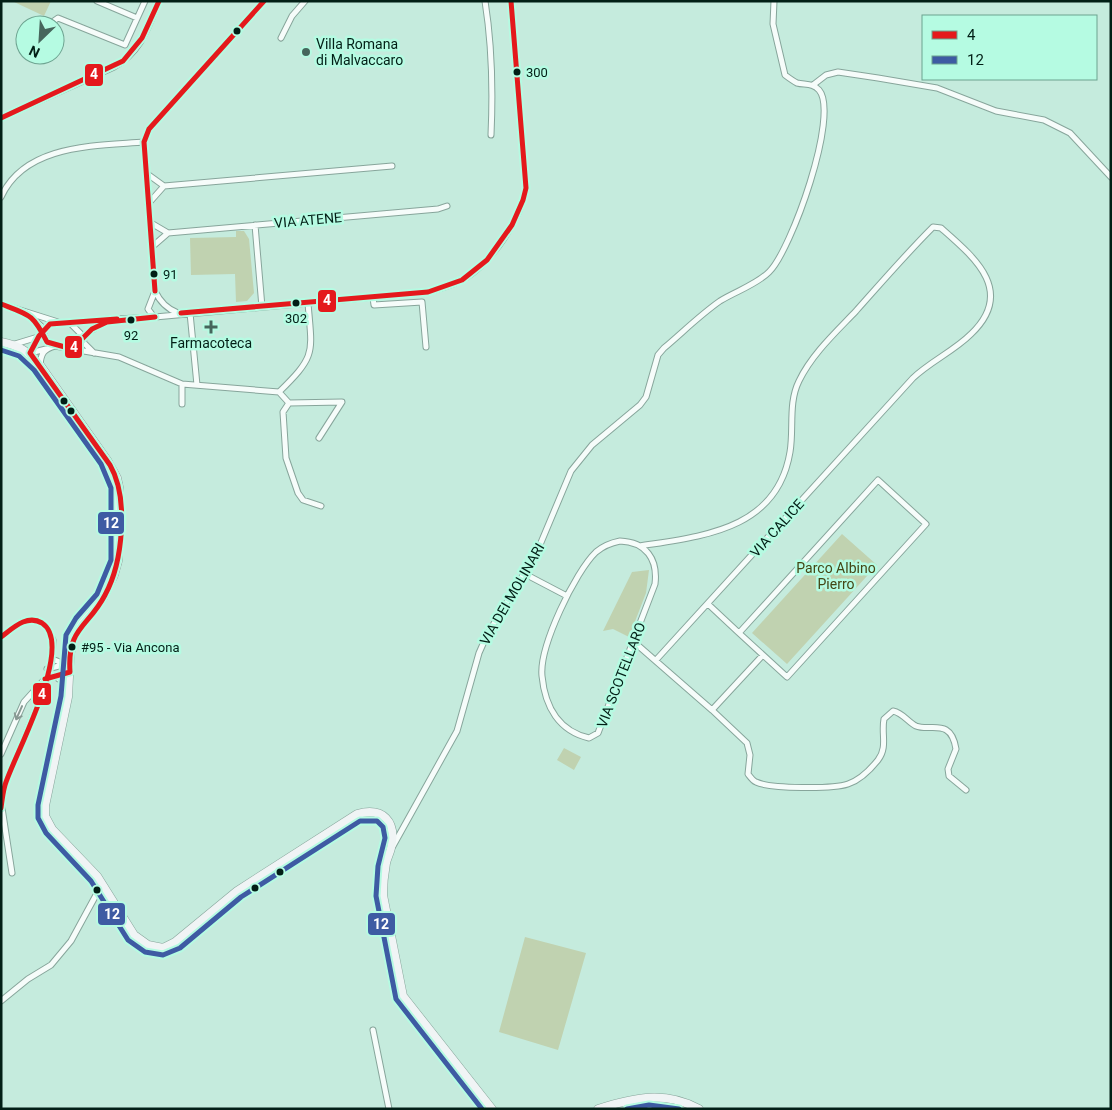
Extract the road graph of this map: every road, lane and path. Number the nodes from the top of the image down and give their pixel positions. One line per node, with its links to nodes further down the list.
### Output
1 (97, 1): 9 (street)
2 (145, 1): 9 (street)
3 (159, 1): 13 (street)
4 (264, 1): 15 (street)
5 (305, 1): 11 (street)
6 (485, 1): 14 (street)
7 (511, 1): 28 (street)
8 (774, 1): 12 (street)
9 (137, 18): 10 (street)
10 (65, 21)
11 (281, 38)
12 (813, 85): 18 (street); 62 (street, VIA DEI MOLINARI)
13 (1, 118)
14 (491, 135)
15 (144, 142): 17 (street); 20 (street)
16 (392, 166): 19 (street)
17 (146, 173): 19 (street); 21 (street)
18 (1111, 176)
19 (164, 186): 21 (street)
20 (1, 197)
21 (148, 205): 23 (street)
22 (447, 206): 24 (street, VIA ATENE)
23 (151, 223): 25 (street); 26 (street)
24 (255, 225): 25 (street, VIA ATENE); 33 (street)
25 (168, 233): 26 (street)
26 (153, 246): 27 (street)
27 (156, 291): 29 (street); 32 (street)
28 (373, 298): 30 (street); 48 (street)
29 (152, 302): 32 (street); 34 (street)
30 (308, 303): 33 (street); 56 (street)
31 (1, 304): 37 (street)
32 (164, 305): 36 (street)
33 (262, 307): 35 (street)
34 (148, 309): 38 (street); 40 (street)
35 (190, 312): 36 (street); 55 (street)
36 (181, 313): 38 (street)
37 (28, 314): 41 (street); 43 (street)
38 (155, 317): 40 (street)
39 (117, 318): 40 (street); 42 (street); 44 (street)
40 (136, 318)
41 (61, 323): 42 (street); 43 (street)
42 (71, 324): 44 (street)
43 (40, 334): 46 (street); 47 (street); 51 (street)
44 (83, 336): 50 (street); 52 (street)
45 (1, 342): 46 (street)
46 (15, 344): 51 (street)
47 (55, 346): 49 (street); 50 (street)
48 (426, 347)
49 (46, 348): 51 (street); 53 (street)
50 (72, 349): 52 (street)
51 (30, 353): 53 (street)
52 (97, 355): 54 (street)
53 (40, 365): 71 (street)
54 (182, 384): 55 (street); 58 (street)
55 (197, 385): 56 (street)
56 (279, 392): 57 (street)
57 (289, 403): 59 (street); 60 (street)
58 (182, 404)
59 (319, 438)
60 (321, 506)
61 (640, 546): 63 (street, VIA SCOTELLARO); 64 (street, VIA CALICE); 67 (street, VIA SCOTELLARO)
62 (525, 574): 63 (street); 82 (street, VIA DEI MOLINARI)
63 (567, 596): 67 (street, VIA SCOTELLARO)
64 (708, 604): 65 (street); 70 (street, VIA CALICE)
65 (739, 633): 68 (street); 68 (street)
66 (1, 638): 69 (street)
67 (634, 642): 70 (street)
68 (763, 655): 78 (street)
69 (52, 659): 71 (street); 72 (street)
70 (656, 660): 78 (street)
71 (68, 668): 72 (street); 73 (street); 75 (street)
72 (47, 669): 74 (street)
73 (56, 677): 74 (street); 75 (street)
74 (45, 678): 76 (street); 77 (street)
75 (69, 686): 84 (street)
76 (26, 699): 77 (street); 79 (street, one-way to 79)
77 (36, 705): 81 (street)
78 (712, 710): 80 (street)
79 (1, 754)
80 (966, 790)
81 (2, 809): 83 (street)
82 (391, 849): 84 (street); 89 (street)
83 (12, 873)
84 (102, 884): 85 (street)
85 (1, 1001)
86 (373, 1030): 88 (street)
87 (697, 1108): 90 (street)
88 (389, 1109)
89 (492, 1109)
90 (598, 1109)

